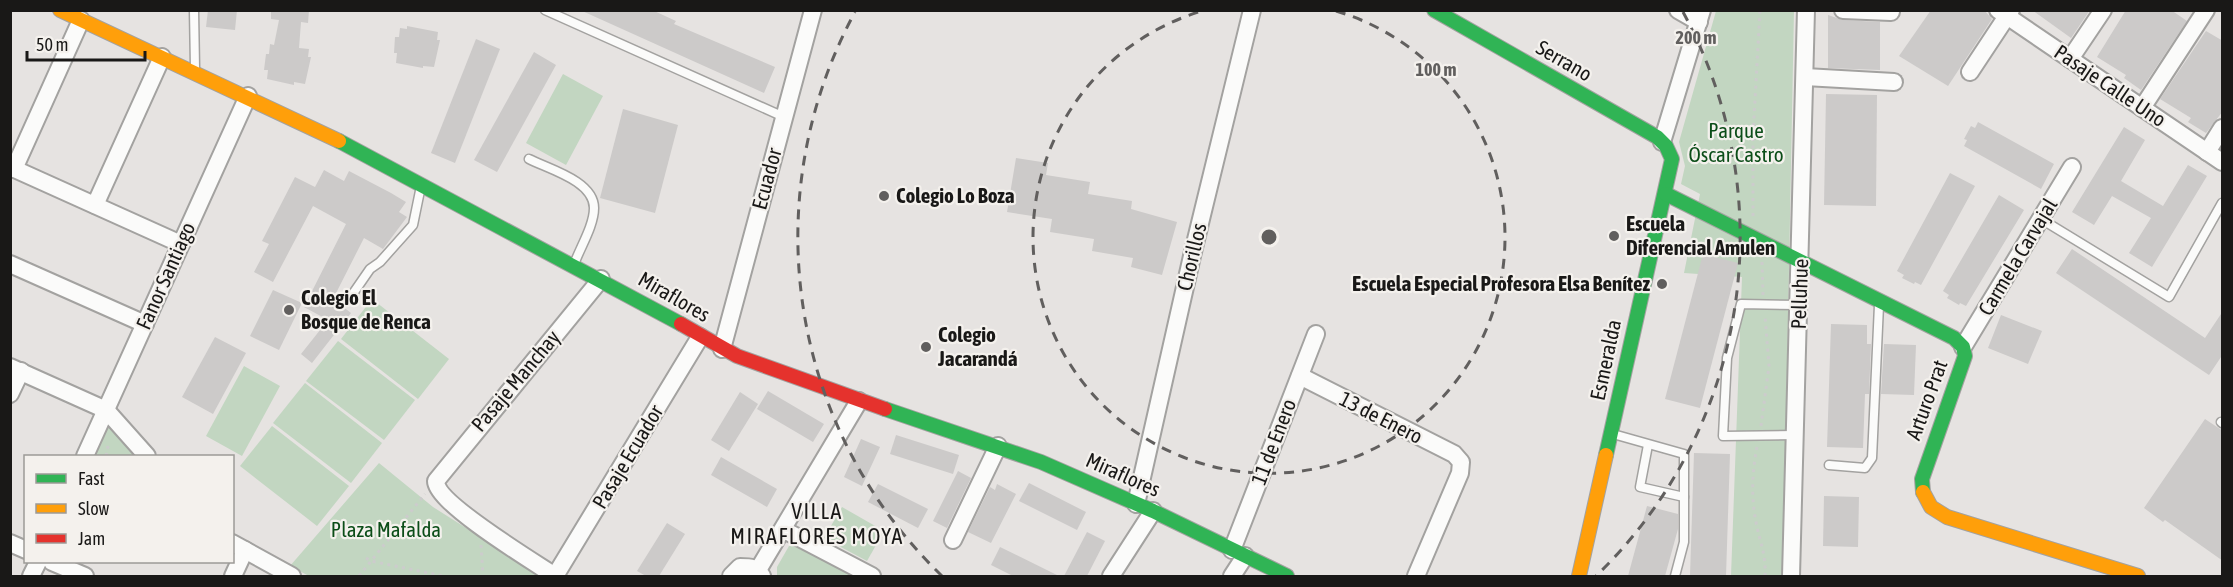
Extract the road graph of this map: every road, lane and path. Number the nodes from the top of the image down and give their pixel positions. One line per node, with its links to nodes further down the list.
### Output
1 (60, 10): 15 (street, Miraflores)
2 (194, 10): 18 (lane)
3 (545, 10): 24 (lane)
4 (813, 10): 24 (street, Ecuador)
5 (1252, 10): 64 (street, Chorillos)
6 (1434, 10): 26 (street, Serrano)
7 (1678, 10): 14 (street)
8 (1806, 10): 20 (street, Pelluhue)
9 (1843, 10): 12 (street)
10 (2103, 10): 17 (street)
11 (2206, 10): 23 (street)
12 (1891, 12)
13 (2005, 13): 17 (street, Pasaje Calle Uno); 19 (street)
14 (1700, 16): 26 (street)
15 (81, 20): 16 (street, Miraflores); 31 (street)
16 (162, 57): 18 (street, Miraflores); 35 (street)
17 (2070, 59): 23 (street, Pasaje Calle Uno)
18 (195, 72): 22 (street, Miraflores)
19 (1971, 72)
20 (1805, 77): 21 (street); 38 (street, Pelluhue)
21 (1894, 82)
22 (248, 96): 32 (street, Miraflores); 37 (street, Fanor Santiago)
23 (2142, 108): 27 (street, Pasaje Calle Uno)
24 (784, 117): 49 (street, Ecuador)
25 (2223, 128): 27 (street)
26 (1666, 147): 33 (street, Esmeralda)
27 (2207, 152): 29 (street, Pasaje Calle Uno)
28 (530, 159): 40 (lane)
29 (2223, 162)
30 (2072, 167): 36 (street, Carmela Carvajal)
31 (12, 168): 35 (street)
32 (422, 183): 40 (street, Miraflores); 42 (lane)
33 (1666, 194): 38 (street, Arturo Prat); 55 (street, Esmeralda)
34 (2223, 203): 36 (lane)
35 (95, 205): 37 (street)
36 (2041, 219): 48 (street, Carmela Carvajal)
37 (181, 244): 45 (street, Fanor Santiago)
38 (1801, 262): 43 (street, Arturo Prat); 44 (street, Pelluhue)
39 (10, 264): 45 (street)
40 (574, 265): 41 (street, Miraflores)
41 (601, 279): 47 (street, Miraflores); 62 (street, Pasaje Manchay)
42 (352, 295)
43 (1879, 301): 48 (street, Arturo Prat); 61 (lane)
44 (1799, 305): 56 (street, Pelluhue); 56 (lane)
45 (145, 324): 54 (street, Fanor Santiago)
46 (1316, 334): 51 (street, 11 de Enero)
47 (700, 337): 49 (street, Miraflores); 81 (street, Pasaje Ecuador)
48 (1964, 346): 91 (street, Arturo Prat)
49 (722, 349): 53 (street, Miraflores)
50 (16, 369): 52 (street); 54 (street)
51 (1300, 376): 70 (street, 11 de Enero); 87 (street, 13 de Enero)
52 (10, 394)
53 (859, 401): 58 (street, Miraflores); 67 (street)
54 (106, 410): 59 (street, Fanor Santiago); 60 (street)
55 (1612, 433): 57 (lane); 88 (street, Esmeralda)
56 (1795, 435): 90 (street, Pelluhue)
57 (1648, 445): 63 (lane); 63 (lane)
58 (998, 446): 64 (street, Miraflores); 68 (street)
59 (85, 455)
60 (146, 455)
61 (1829, 465)
62 (436, 486): 66 (street); 72 (path)
63 (1684, 497): 89 (lane)
64 (1136, 504): 65 (street, Miraflores)
65 (1153, 511): 70 (street, Miraflores); 84 (street)
66 (478, 524): 80 (path); 81 (street)
67 (784, 530): 74 (street); 83 (street)
68 (953, 540)
69 (239, 546): 76 (street); 77 (street)
70 (1238, 553): 85 (street, 11 de Enero); 86 (street, Miraflores)
71 (366, 558): 72 (path)
72 (371, 561): 78 (path); 79 (path)
73 (56, 563): 75 (street)
74 (760, 573): 82 (street)
75 (85, 576)
76 (233, 576)
77 (292, 576)
78 (359, 576)
79 (442, 576)
80 (483, 576)
81 (555, 576)
82 (731, 576)
83 (872, 576)
84 (1111, 576)
85 (1232, 576)
86 (1287, 576)
87 (1416, 576)
88 (1579, 576)
89 (1676, 576)
90 (1791, 576)
91 (2138, 576)

